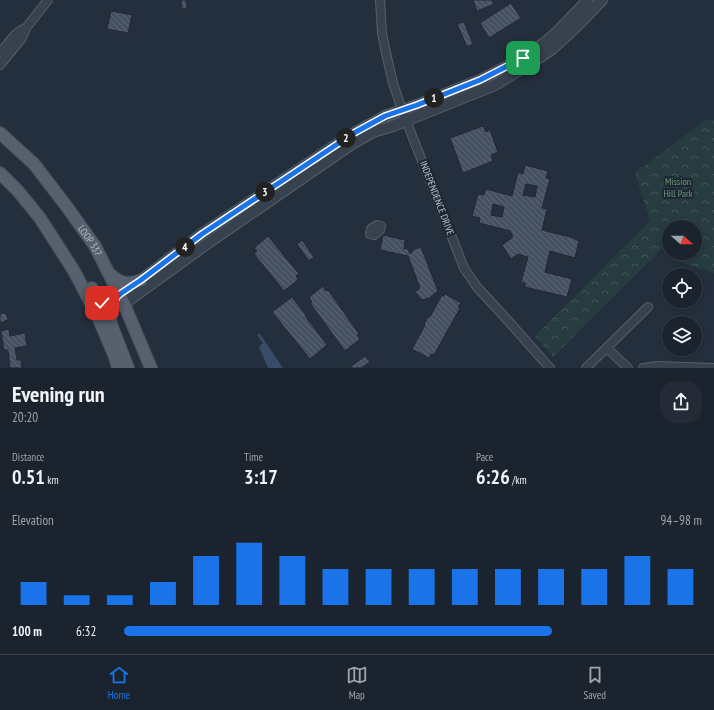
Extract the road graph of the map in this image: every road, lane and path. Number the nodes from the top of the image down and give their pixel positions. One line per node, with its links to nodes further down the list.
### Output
1 (48, 0): 5 (street)
2 (380, 0): 8 (street, INDEPENDENCE DRIVE)
3 (588, 0): 8 (street)
4 (602, 0): 9 (street)
5 (26, 28): 6 (street); 7 (street)
6 (0, 53)
7 (0, 66)
8 (402, 110): 9 (street, INDEPENDENCE DRIVE); 14 (street)
9 (406, 120): 15 (street); 21 (street, INDEPENDENCE DRIVE)
10 (0, 133): 13 (main road, LOOP 337)
11 (0, 164): 15 (main road)
12 (0, 173): 18 (main road)
13 (109, 272): 14 (main road); 15 (main road, LOOP 337)
14 (141, 280): 15 (street)
15 (119, 301): 19 (main road); 20 (main road, LOOP 337)
16 (648, 307): 17 (street)
17 (607, 348): 22 (street); 23 (street)
18 (118, 368)
19 (128, 368)
20 (151, 368)
21 (550, 368)
22 (586, 368)
23 (628, 368)
24 (643, 368): 25 (street)
25 (705, 368): 26 (street)
26 (714, 368)

